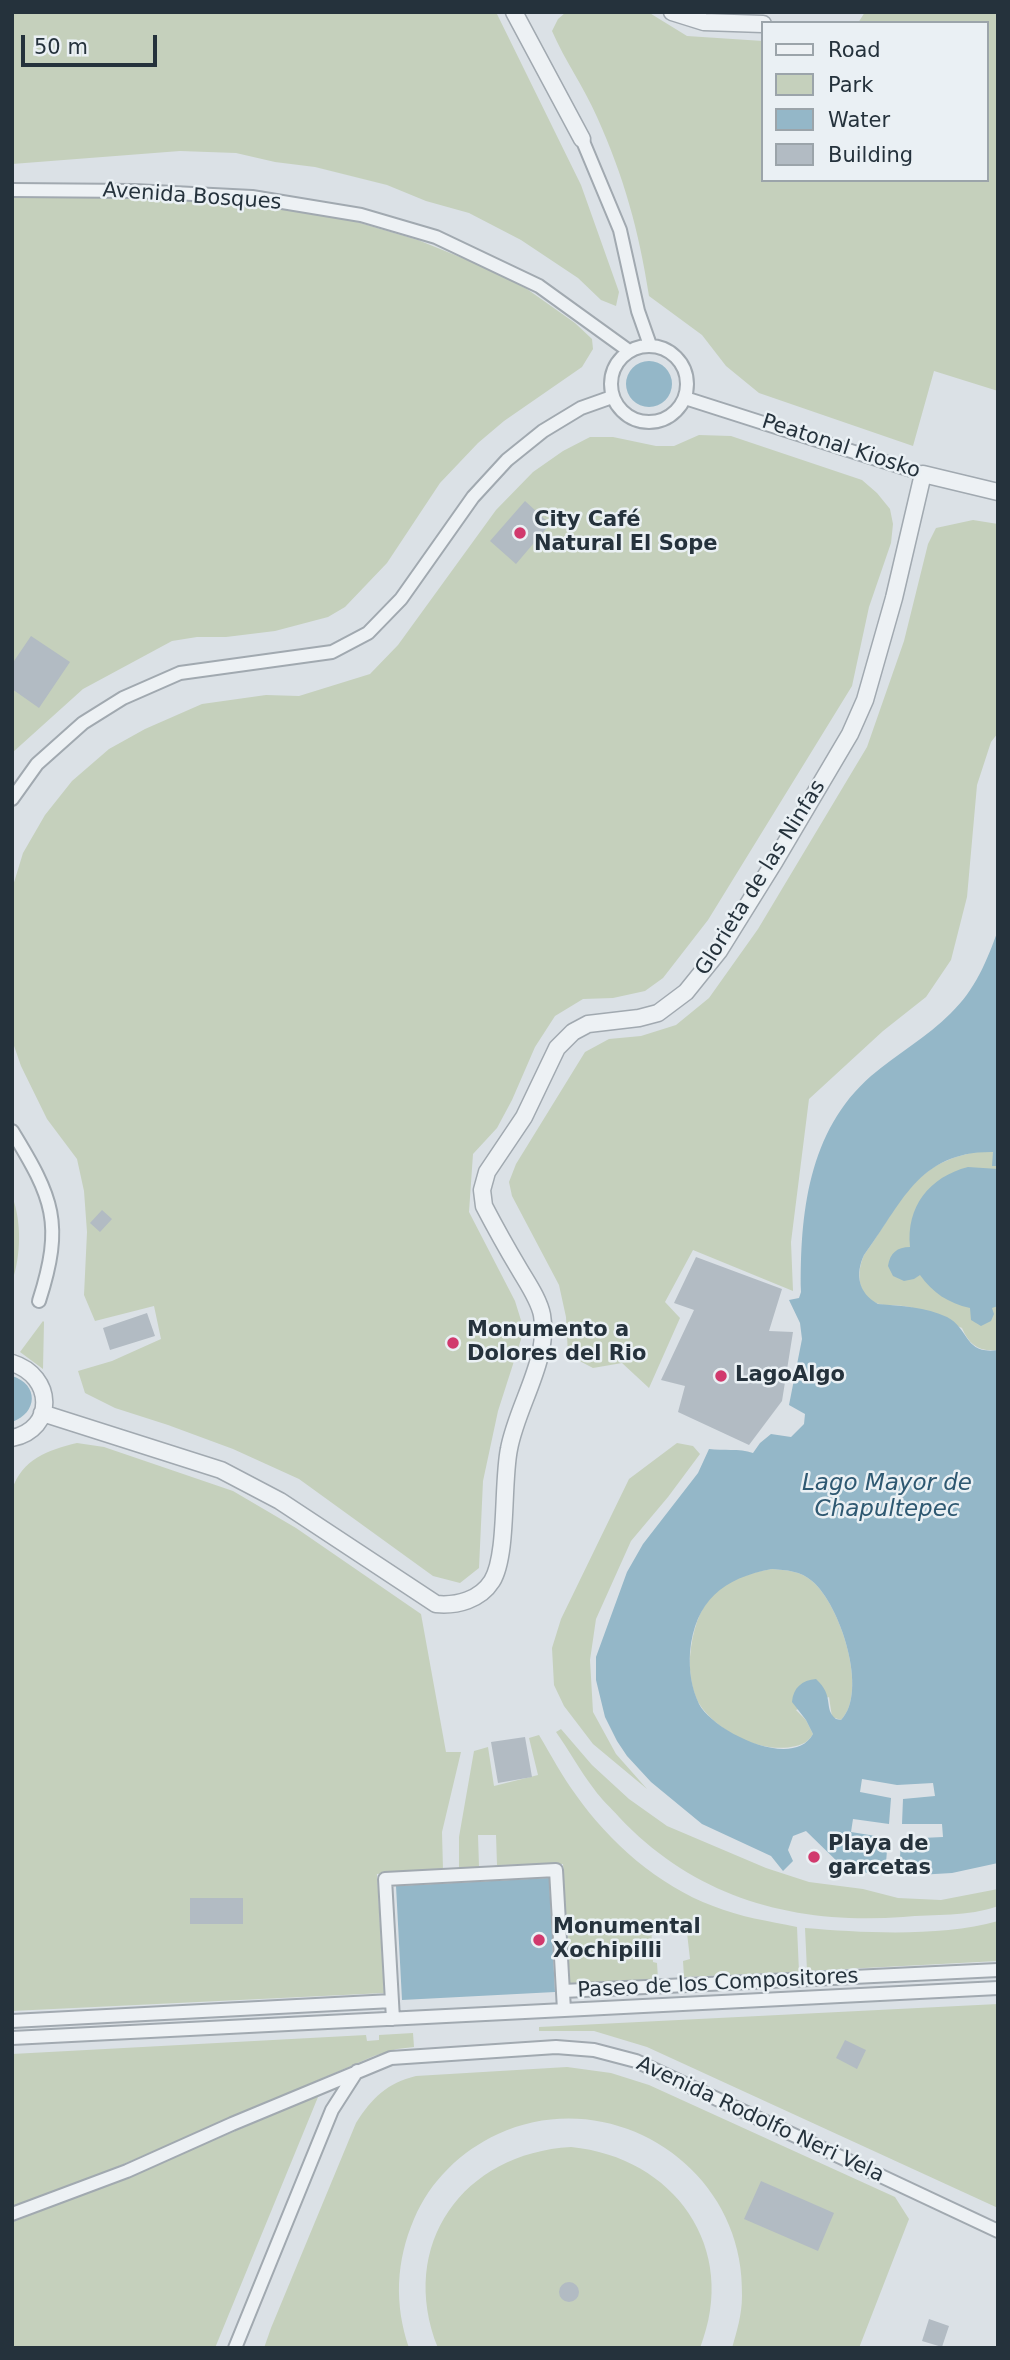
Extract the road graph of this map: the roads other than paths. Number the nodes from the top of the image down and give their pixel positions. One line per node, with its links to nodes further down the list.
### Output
1 (514, 12): 4 (street)
2 (672, 12): 3 (street)
3 (762, 24)
4 (582, 139): 6 (street)
5 (12, 190): 7 (street, Avenida Bosques)
6 (650, 345): 7 (street); 9 (street)
7 (629, 351): 8 (street)
8 (612, 397): 9 (street); 12 (street)
9 (685, 398): 10 (street, Peatonal Kiosko)
10 (923, 474): 11 (street, Peatonal Kiosko); 16 (street, Glorieta de las Ninfas)
11 (998, 492)
12 (12, 799)
13 (12, 1131): 14 (street)
14 (39, 1301)
15 (12, 1363): 16 (street)
16 (42, 1413): 17 (street)
17 (14, 1440)
18 (998, 1970): 20 (street, Paseo de los Compositores)
19 (998, 1989): 22 (street, Paseo de los Compositores)
20 (563, 1992): 21 (street, Paseo de los Compositores); 22 (street)
21 (392, 2001): 23 (street); 24 (street)
22 (564, 2010): 23 (street, Paseo de los Compositores)
23 (393, 2019): 25 (street, Paseo de los Compositores)
24 (12, 2021)
25 (12, 2038)
26 (358, 2070): 27 (street, Avenida Rodolfo Neri Vela); 28 (street, Avenida Rodolfo Neri Vela); 29 (street)
27 (12, 2214)
28 (998, 2231)
29 (235, 2348)

